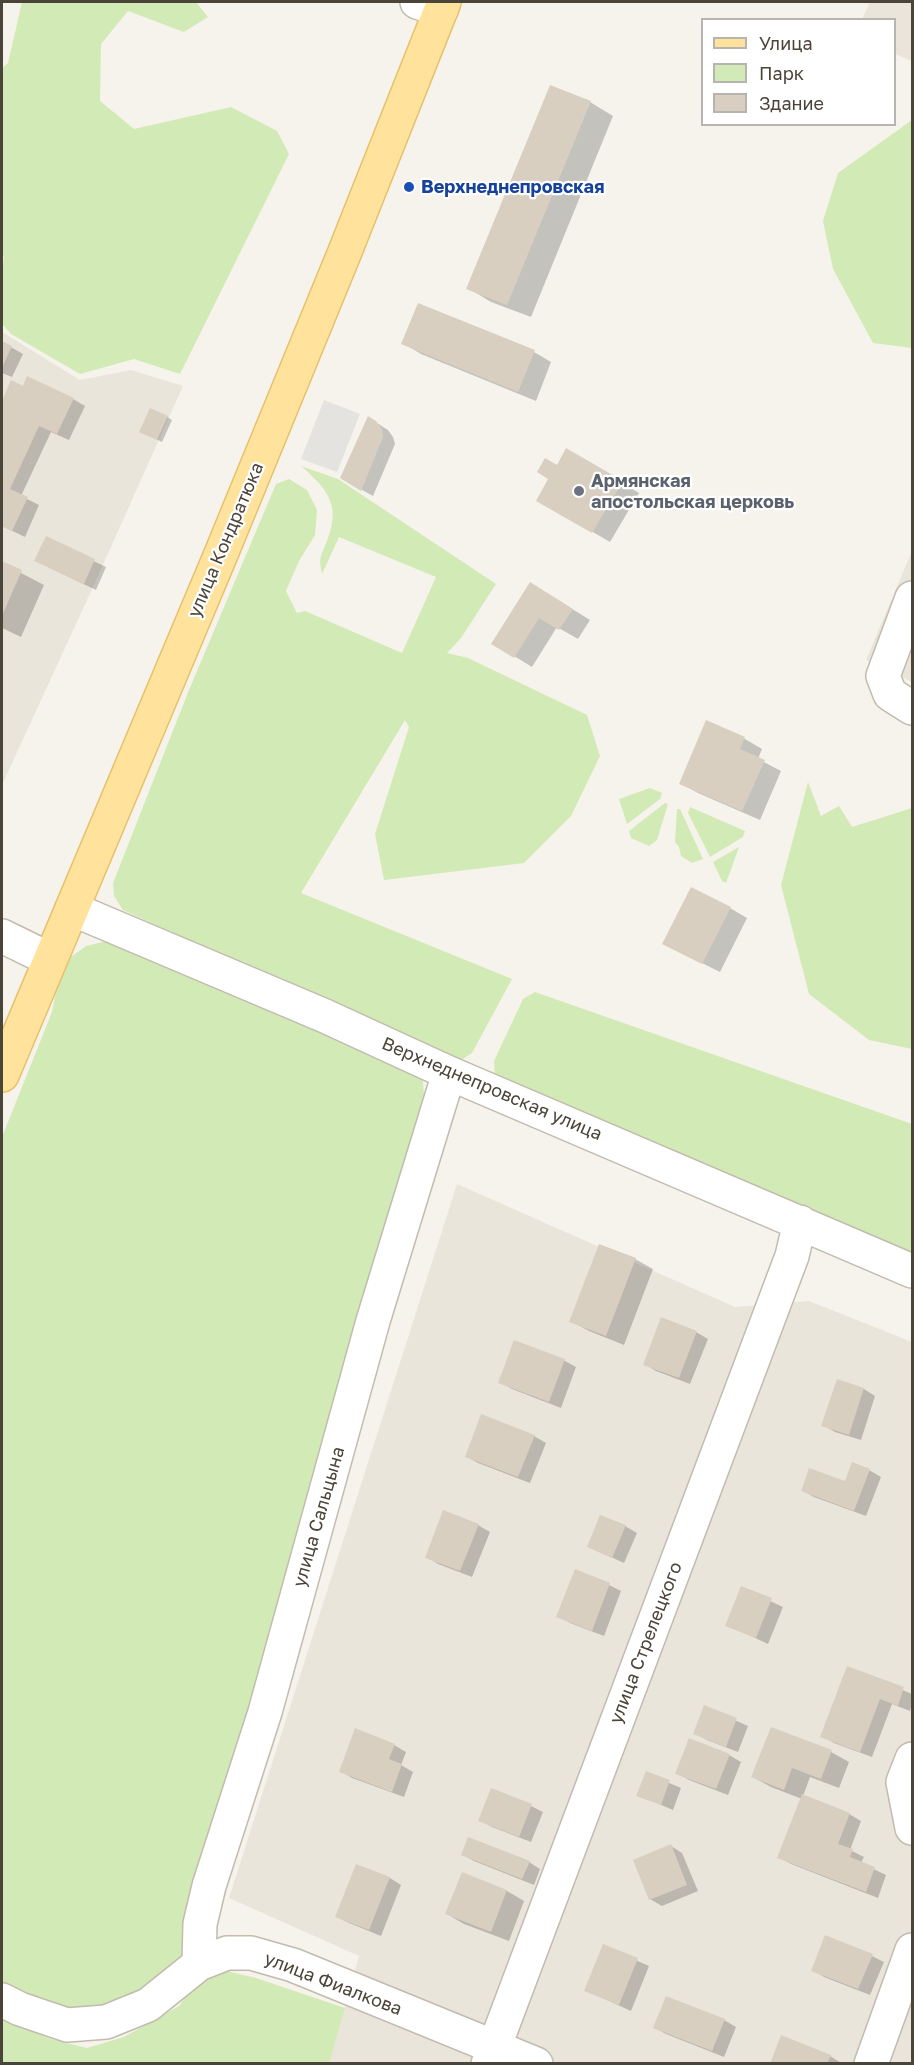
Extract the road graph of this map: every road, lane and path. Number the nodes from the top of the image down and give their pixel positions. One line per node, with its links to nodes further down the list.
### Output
1 (434, 4): 4 (main road, улица Кондратюка)
2 (912, 598): 3 (street)
3 (912, 708)
4 (72, 909): 6 (main road, улица Кондратюка); 7 (street, Верхнеднепровская улица)
5 (2, 936): 6 (street)
6 (49, 959): 8 (main road, улица Кондратюка)
7 (449, 1073): 9 (street, Верхнеднепровская улица); 14 (street, улица Сальцына)
8 (2, 1075)
9 (800, 1222): 10 (street, Верхнеднепровская улица); 16 (street, улица Стрелецкого)
10 (912, 1271)
11 (912, 1759): 12 (street)
12 (912, 1828)
13 (912, 1950): 18 (street)
14 (199, 1964): 15 (street, улица Фиалкова); 16 (street, улица Фиалкова)
15 (2, 2000)
16 (491, 2055): 17 (street, улица Фиалкова)
17 (536, 2064)
18 (871, 2064)

